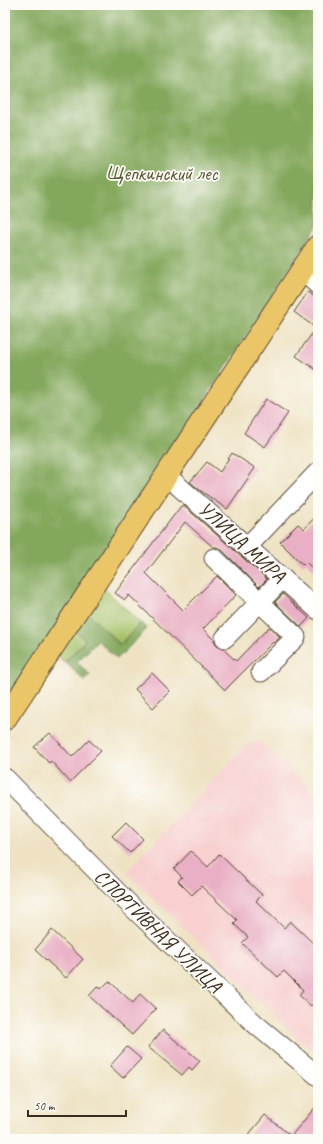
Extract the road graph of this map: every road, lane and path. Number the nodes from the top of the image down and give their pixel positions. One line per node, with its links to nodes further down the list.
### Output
1 (318, 246): 2 (main road)
2 (302, 270): 3 (street); 5 (main road)
3 (318, 285)
4 (318, 472): 6 (street)
5 (166, 475): 6 (street, УЛИЦА МИРА); 13 (main road)
6 (247, 547): 8 (street, УЛИЦА МИРА)
7 (214, 558): 9 (street)
8 (282, 578): 9 (street); 10 (street, УЛИЦА МИРА)
9 (260, 602): 11 (street); 12 (street)
10 (318, 610)
11 (225, 638)
12 (261, 672)
13 (5, 719)
14 (5, 778): 15 (street, СПОРТИВНАЯ УЛИЦА)
15 (318, 1076)

